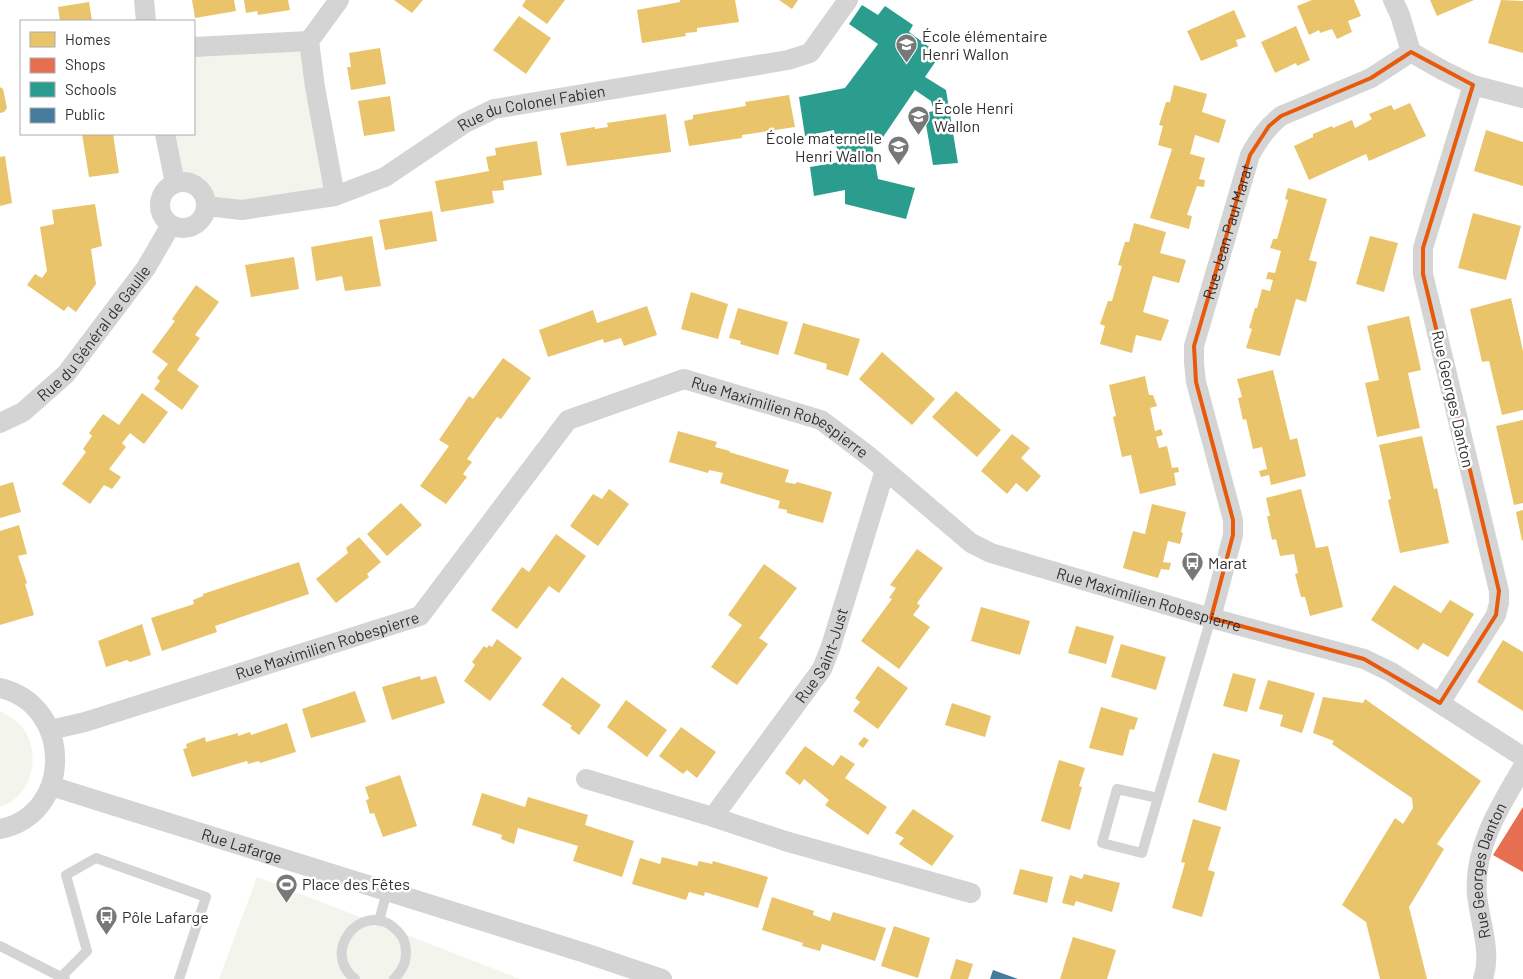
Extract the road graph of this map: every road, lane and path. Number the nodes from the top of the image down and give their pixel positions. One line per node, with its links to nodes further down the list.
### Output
1 (144, 0): 5 (street)
2 (338, 0): 6 (street)
3 (848, 0): 13 (street, Rue du Colonel Fabien)
4 (1394, 0): 8 (street)
5 (146, 20)
6 (309, 41): 7 (street); 13 (street)
7 (195, 47)
8 (1411, 52): 9 (street); 18 (street, Rue Jean Paul Marat)
9 (1473, 85): 10 (street); 20 (street, Rue Georges Danton)
10 (1523, 98)
11 (164, 135): 12 (street)
12 (175, 183): 14 (street); 15 (street)
13 (336, 196): 14 (street, Rue du Colonel Fabien)
14 (206, 206): 15 (street)
15 (171, 225): 16 (street, Rue du Général de Gaulle)
16 (0, 423)
17 (885, 470): 18 (street, Rue Maximilien Robespierre); 21 (street, Rue Maximilien Robespierre); 27 (street, Rue Saint-Just)
18 (1211, 618): 20 (street, Rue Maximilien Robespierre); 26 (lane)
19 (0, 688): 21 (street)
20 (1440, 703): 22 (street, Rue Maximilien Robespierre)
21 (50, 730): 25 (street)
22 (1523, 757)
23 (1523, 767): 38 (street, Rue Georges Danton)
24 (586, 779): 27 (street)
25 (51, 786): 28 (street); 29 (street, Rue Lafarge)
26 (1158, 798): 26 (lane)
27 (713, 817): 30 (street)
28 (0, 829)
29 (387, 891): 31 (lane); 37 (street, Rue Lafarge)
30 (971, 893)
31 (379, 921): 35 (lane); 36 (lane)
32 (0, 946): 33 (lane)
33 (63, 978): 34 (lane)
34 (178, 979)
35 (355, 979)
36 (394, 979)
37 (662, 979)
38 (1483, 979)

